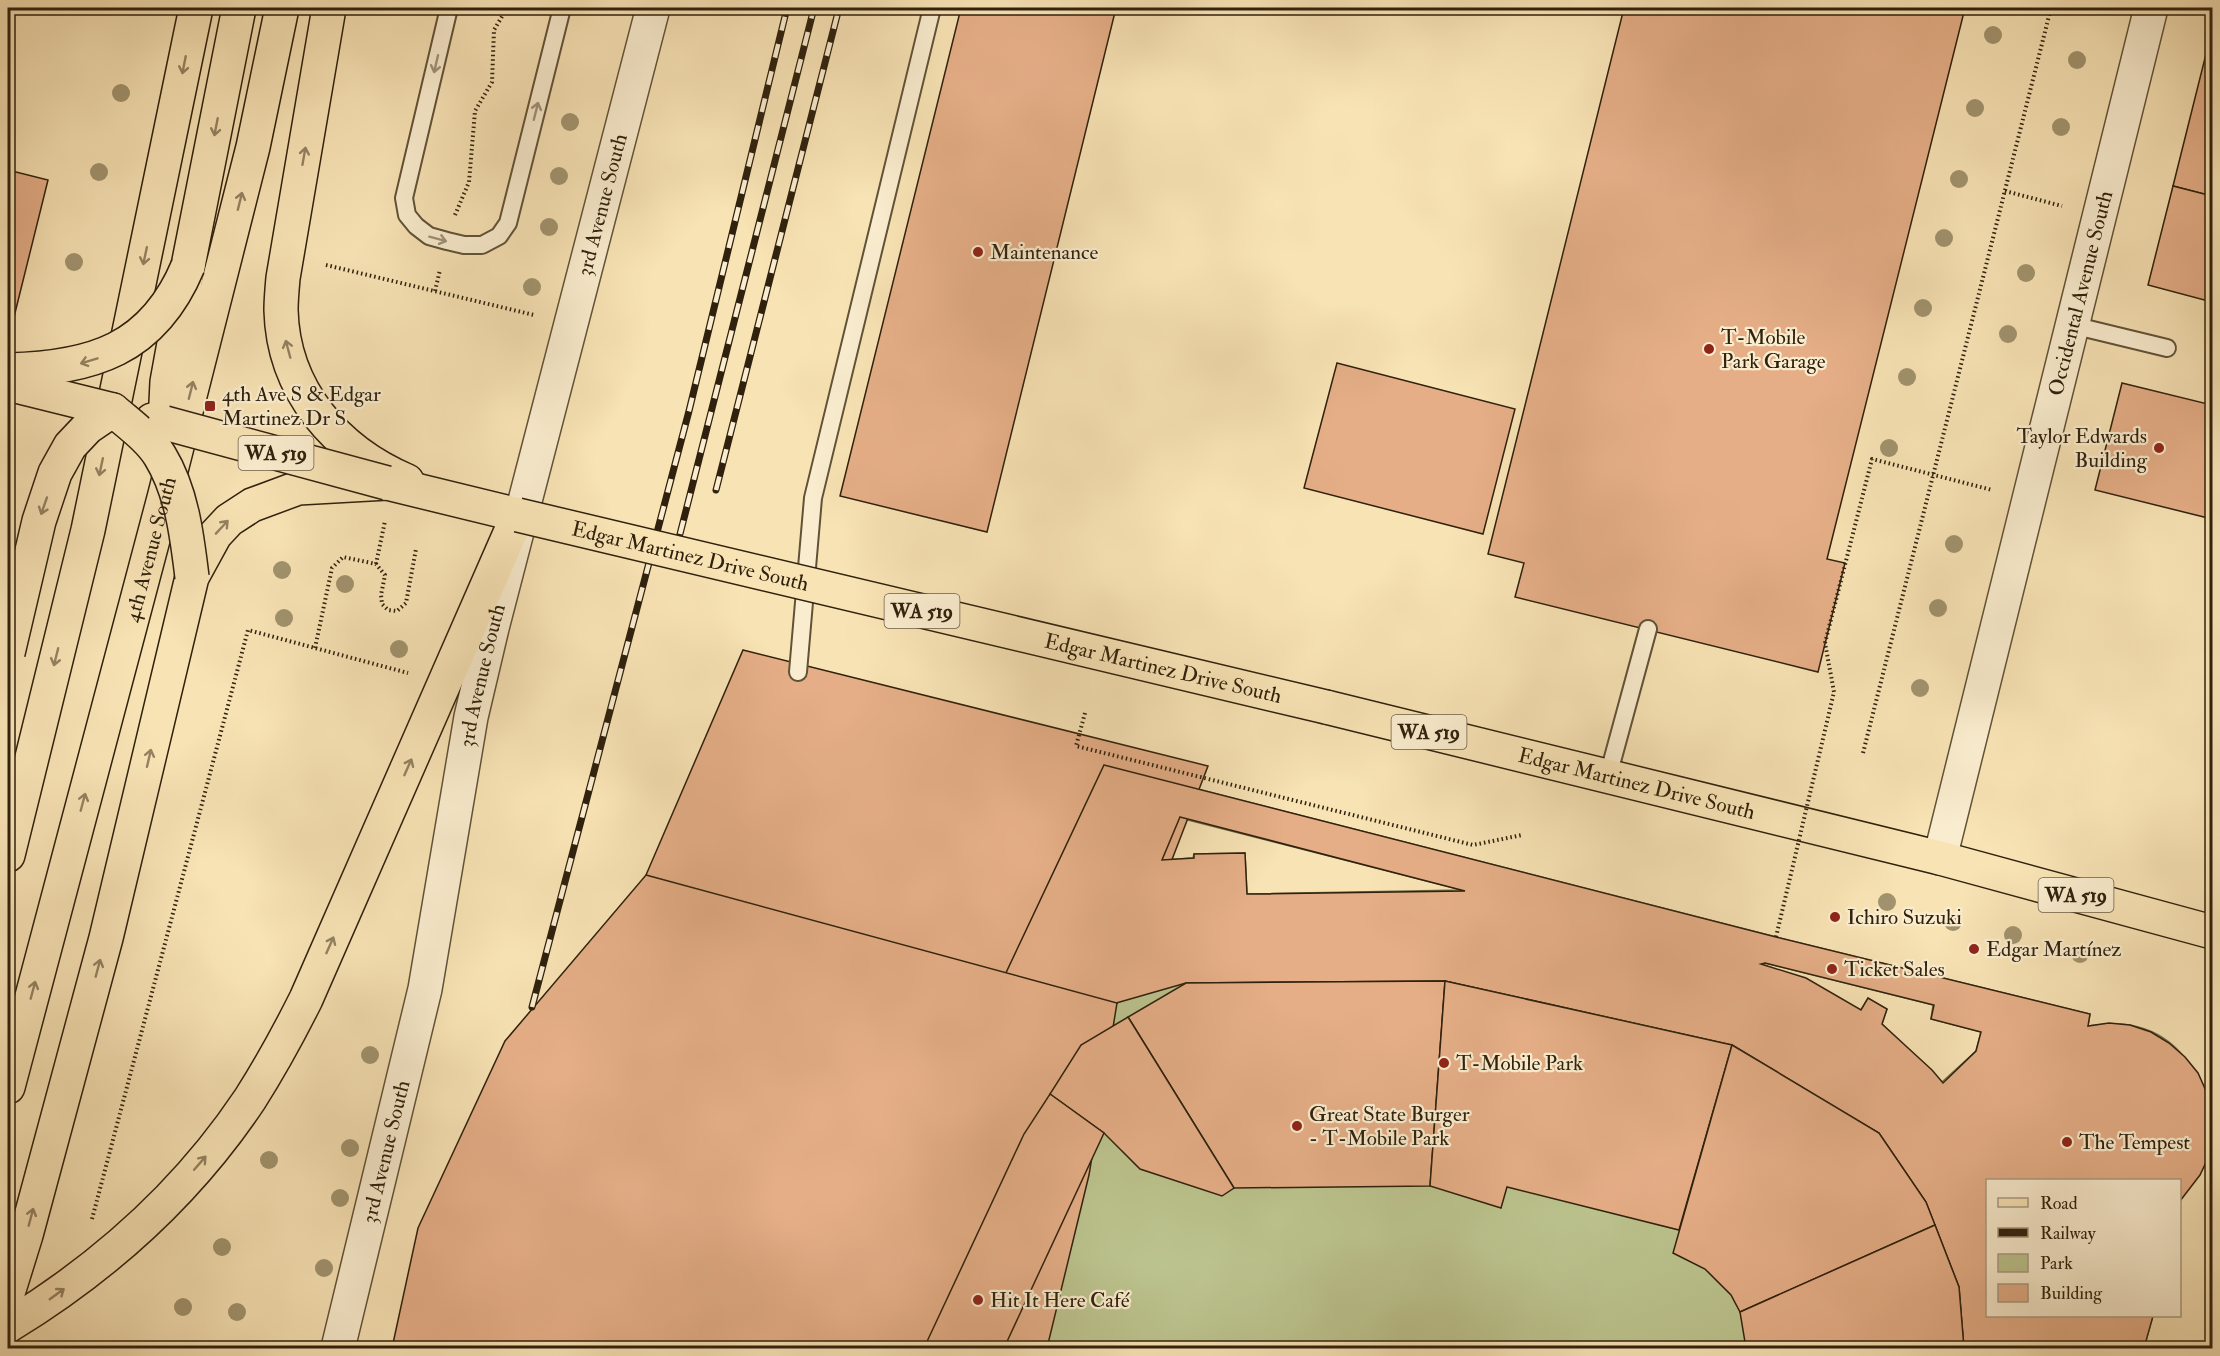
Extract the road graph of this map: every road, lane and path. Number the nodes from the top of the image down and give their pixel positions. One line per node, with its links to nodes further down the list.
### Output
1 (195, 8): 46 (main road, one-way to 46)
2 (239, 8): 19 (main road, one-way to 19)
3 (282, 8): 50 (main road, 4th Avenue South, one-way to 3)
4 (329, 8): 31 (main road, one-way to 4)
5 (385, 8): 13 (path)
6 (449, 8): 8 (lane, one-way to 8)
7 (507, 8): 16 (path)
8 (562, 8)
9 (653, 8): 54 (street, 3rd Avenue South)
10 (932, 8): 40 (lane)
11 (2050, 8): 14 (path)
12 (2151, 8): 22 (street, Occidental Avenue South)
13 (370, 12)
14 (2004, 191): 15 (path); 28 (path)
15 (2062, 206)
16 (452, 221)
17 (442, 260): 20 (path)
18 (326, 265): 20 (path)
19 (188, 266): 24 (main road, one-way to 24, bridge); 27 (main road, bridge)
20 (435, 291): 21 (path)
21 (534, 315)
22 (2072, 325): 23 (lane); 47 (street, Occidental Avenue South)
23 (2167, 348)
24 (8, 370)
25 (8, 384): 26 (main road, Edgar Martinez Drive South, bridge)
26 (113, 410): 27 (main road, Edgar Martinez Drive South); 36 (main road, bridge); 39 (main road, one-way to 39, bridge)
27 (165, 423): 29 (main road, Edgar Martinez Drive South / WA 519, bridge)
28 (1933, 474): 30 (path); 43 (path); 49 (path, bridge)
29 (387, 483): 31 (main road, Edgar Martinez Drive South / WA 519); 36 (main road, one-way to 29, bridge)
30 (1992, 490)
31 (445, 497): 32 (main road, Edgar Martinez Drive South / WA 519)
32 (518, 515): 44 (main road, Edgar Martinez Drive South / WA 519, bridge); 53 (main road, one-way to 32)
33 (385, 520): 35 (path)
34 (416, 549): 35 (path)
35 (376, 564): 38 (path)
36 (192, 577): 52 (main road, one-way to 36)
37 (1647, 629): 44 (lane)
38 (315, 648): 41 (path); 51 (path)
39 (8, 653)
40 (798, 672)
41 (417, 675)
42 (1085, 713): 45 (path)
43 (1863, 753)
44 (1608, 776): 47 (main road, Edgar Martinez Drive South / WA 519)
45 (1522, 835)
46 (8, 855)
47 (1940, 858): 48 (main road, Edgar Martinez Drive South / WA 519)
48 (2212, 932)
49 (1776, 937)
50 (8, 1087)
51 (92, 1220)
52 (8, 1293)
53 (8, 1326)
54 (338, 1348)

